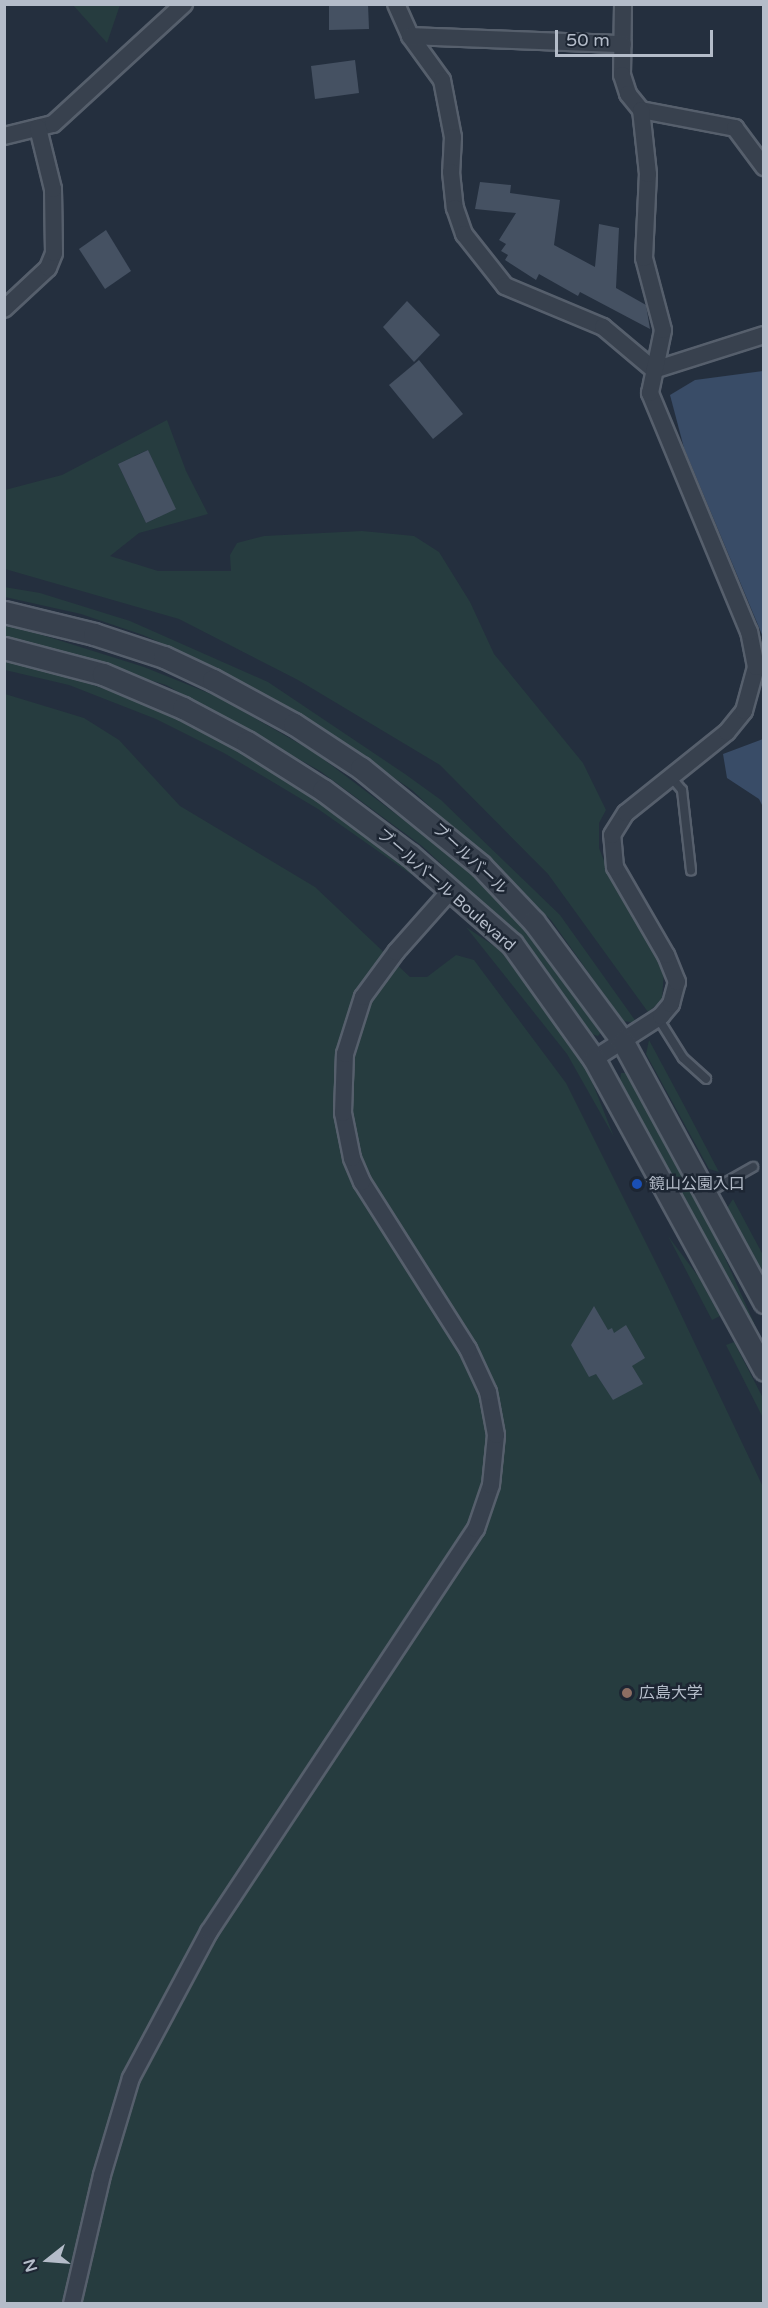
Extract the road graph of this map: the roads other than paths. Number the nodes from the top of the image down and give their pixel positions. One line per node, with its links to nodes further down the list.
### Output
1 (184, 4): 7 (street)
2 (396, 4): 4 (street)
3 (623, 4): 5 (street)
4 (410, 36): 5 (street); 12 (street)
5 (623, 44): 6 (street)
6 (641, 110): 9 (street); 12 (street)
7 (38, 128): 8 (street); 10 (street)
8 (4, 136)
9 (763, 167)
10 (4, 309)
11 (764, 335): 12 (street)
12 (654, 370): 15 (street)
13 (4, 612): 19 (street, ブールバール)
14 (4, 648): 17 (street, ブールバール Boulevard)
15 (671, 777): 16 (lane); 18 (street)
16 (691, 870)
17 (451, 890): 20 (street, ブールバール Boulevard); 26 (street)
18 (658, 1018): 19 (street); 21 (lane)
19 (623, 1042): 20 (street); 23 (street, ブールバール)
20 (594, 1059): 25 (street, ブールバール Boulevard)
21 (706, 1079)
22 (753, 1167): 23 (lane)
23 (707, 1193): 24 (street, ブールバール)
24 (764, 1302)
25 (764, 1370)
26 (72, 2304)

